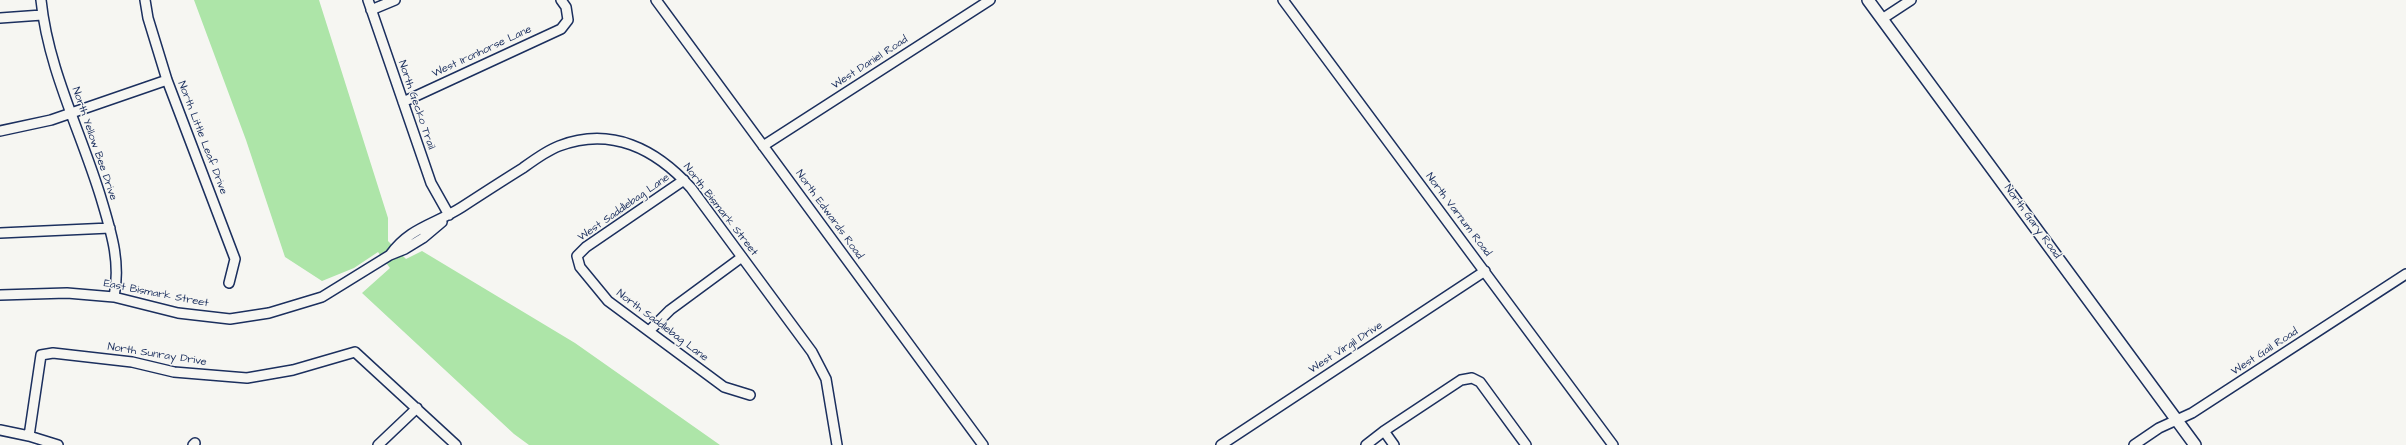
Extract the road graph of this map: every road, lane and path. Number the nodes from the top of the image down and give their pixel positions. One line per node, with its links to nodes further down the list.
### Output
1 (41, 0): 12 (street, North Yellow Bee Drive)
2 (145, 0): 15 (street, North Little Leaf Drive)
3 (368, 0): 11 (street, North Gecko Trail)
4 (395, 0): 11 (street)
5 (560, 0): 16 (street, West Ironhorse Lane)
6 (656, 0): 19 (street, North Edwards Road)
7 (990, 0): 19 (street, West Daniel Road)
8 (1283, 0): 29 (street, North Varnum Road)
9 (1868, 0): 14 (street, North Gary Road)
10 (1911, 0): 14 (street)
11 (371, 10): 16 (street, North Gecko Trail)
12 (42, 14): 13 (street); 17 (street, North Yellow Bee Drive)
13 (0, 18)
14 (1882, 19): 37 (street, North Gary Road)
15 (167, 80): 17 (street); 31 (street, North Little Leaf Drive)
16 (403, 102): 21 (street, North Gecko Trail)
17 (72, 113): 18 (street); 22 (street, North Yellow Bee Drive)
18 (0, 131)
19 (763, 146): 45 (street, North Edwards Road)
20 (684, 180): 21 (street, North Bismark Street); 27 (street, West Saddlebag Lane); 28 (street, North Bismark Street)
21 (448, 216): 24 (street, East Bismark Street); 25 (street, East Bismark Street)
22 (110, 228): 23 (street); 33 (street, North Yellow Bee Drive)
23 (0, 233)
24 (408, 234): 25 (street); 26 (street, East Bismark Street)
25 (413, 244): 26 (street, East Bismark Street)
26 (390, 255): 33 (street, East Bismark Street)
27 (577, 256): 34 (street, North Saddlebag Lane)
28 (742, 257): 34 (street); 44 (street, North Bismark Street)
29 (1485, 271): 46 (street, West Virgil Drive); 50 (street, North Varnum Road)
30 (2406, 274): 37 (street, West Gail Road)
31 (229, 283)
32 (0, 295): 33 (street, East Bismark Street)
33 (114, 297)
34 (649, 331): 35 (street, North Saddlebag Lane)
35 (750, 395)
36 (417, 408): 40 (street, North Sunray Drive); 41 (street); 43 (street, North Sunray Drive)
37 (2177, 420): 51 (street, West Gail Road); 52 (street, North Gary Road)
38 (0, 430): 40 (street)
39 (1384, 431): 47 (street); 48 (street); 49 (street)
40 (28, 436): 42 (street)
41 (382, 443)
42 (58, 445)
43 (456, 445)
44 (837, 445)
45 (983, 445)
46 (1221, 445)
47 (1366, 445)
48 (1394, 445)
49 (1526, 445)
50 (1613, 445)
51 (2134, 445)
52 (2195, 445)

